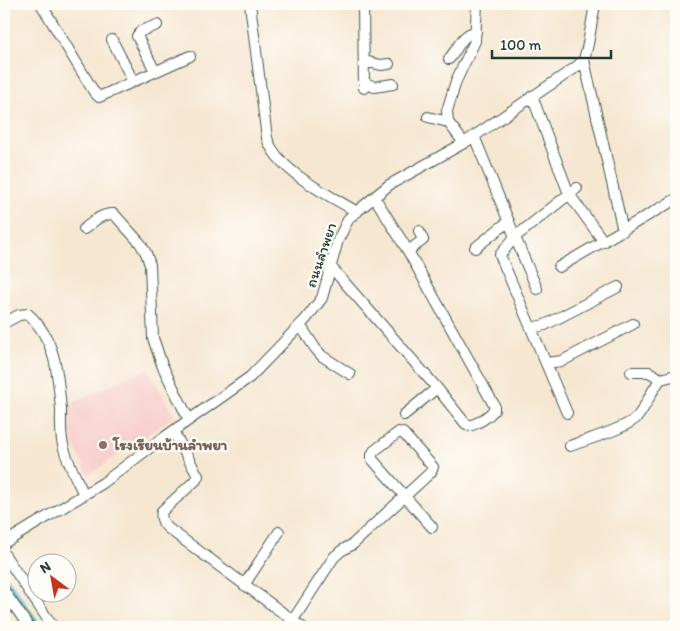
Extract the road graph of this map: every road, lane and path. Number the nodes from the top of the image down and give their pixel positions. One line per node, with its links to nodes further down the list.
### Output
1 (41, 4): 15 (street)
2 (250, 4): 25 (street)
3 (363, 4): 12 (street)
4 (477, 4): 7 (street)
5 (595, 4): 11 (street)
6 (158, 24): 14 (street)
7 (476, 32): 10 (street); 19 (street)
8 (112, 40): 15 (street)
9 (190, 56): 14 (street)
10 (448, 59)
11 (584, 60): 17 (street, ถนนลำพยา); 29 (street)
12 (364, 61): 13 (street); 16 (street)
13 (389, 64)
14 (155, 72): 15 (street)
15 (133, 80)
16 (392, 84)
17 (532, 96): 20 (street, ถนนลำพยา); 22 (street)
18 (428, 117): 19 (street)
19 (448, 122): 21 (street)
20 (474, 136): 21 (street, ถนนลำพยา); 26 (street)
21 (464, 143): 23 (street, ถนนลำพยา)
22 (573, 191): 30 (street); 31 (street)
23 (375, 198): 25 (street, ถนนลำพยา); 33 (street)
24 (676, 199): 29 (street)
25 (357, 212): 34 (street, ถนนลำพยา)
26 (509, 221): 30 (street); 32 (street)
27 (84, 229): 50 (street)
28 (419, 231): 33 (street)
29 (623, 231): 31 (street)
30 (515, 237): 37 (street); 41 (street)
31 (604, 242): 35 (street)
32 (475, 248)
33 (408, 251): 47 (street)
34 (331, 267): 40 (street, ถนนลำพยา); 47 (street)
35 (559, 267)
36 (618, 287): 41 (street)
37 (537, 289)
38 (4, 323): 53 (street)
39 (633, 324): 42 (street)
40 (300, 325): 44 (street); 50 (street, ถนนลำพยา)
41 (531, 328): 42 (street)
42 (546, 363): 48 (street)
43 (631, 372): 46 (street)
44 (350, 374)
45 (676, 375): 46 (street)
46 (661, 379): 52 (street)
47 (437, 388): 49 (street)
48 (567, 413)
49 (404, 415)
50 (189, 420): 51 (street, ถนนลำพยา)
51 (173, 431): 53 (street, ถนนลำพยา); 59 (street)
52 (570, 446)
53 (84, 495): 57 (street, ถนนลำพยา)
54 (405, 497): 54 (street); 55 (street); 61 (street)
55 (432, 527)
56 (279, 532): 59 (street)
57 (4, 543)
58 (4, 554): 63 (street)
59 (244, 584): 61 (street)
60 (4, 591): 62 (street)
61 (293, 620): 64 (street)
62 (30, 627)
63 (53, 627)
64 (302, 627)

